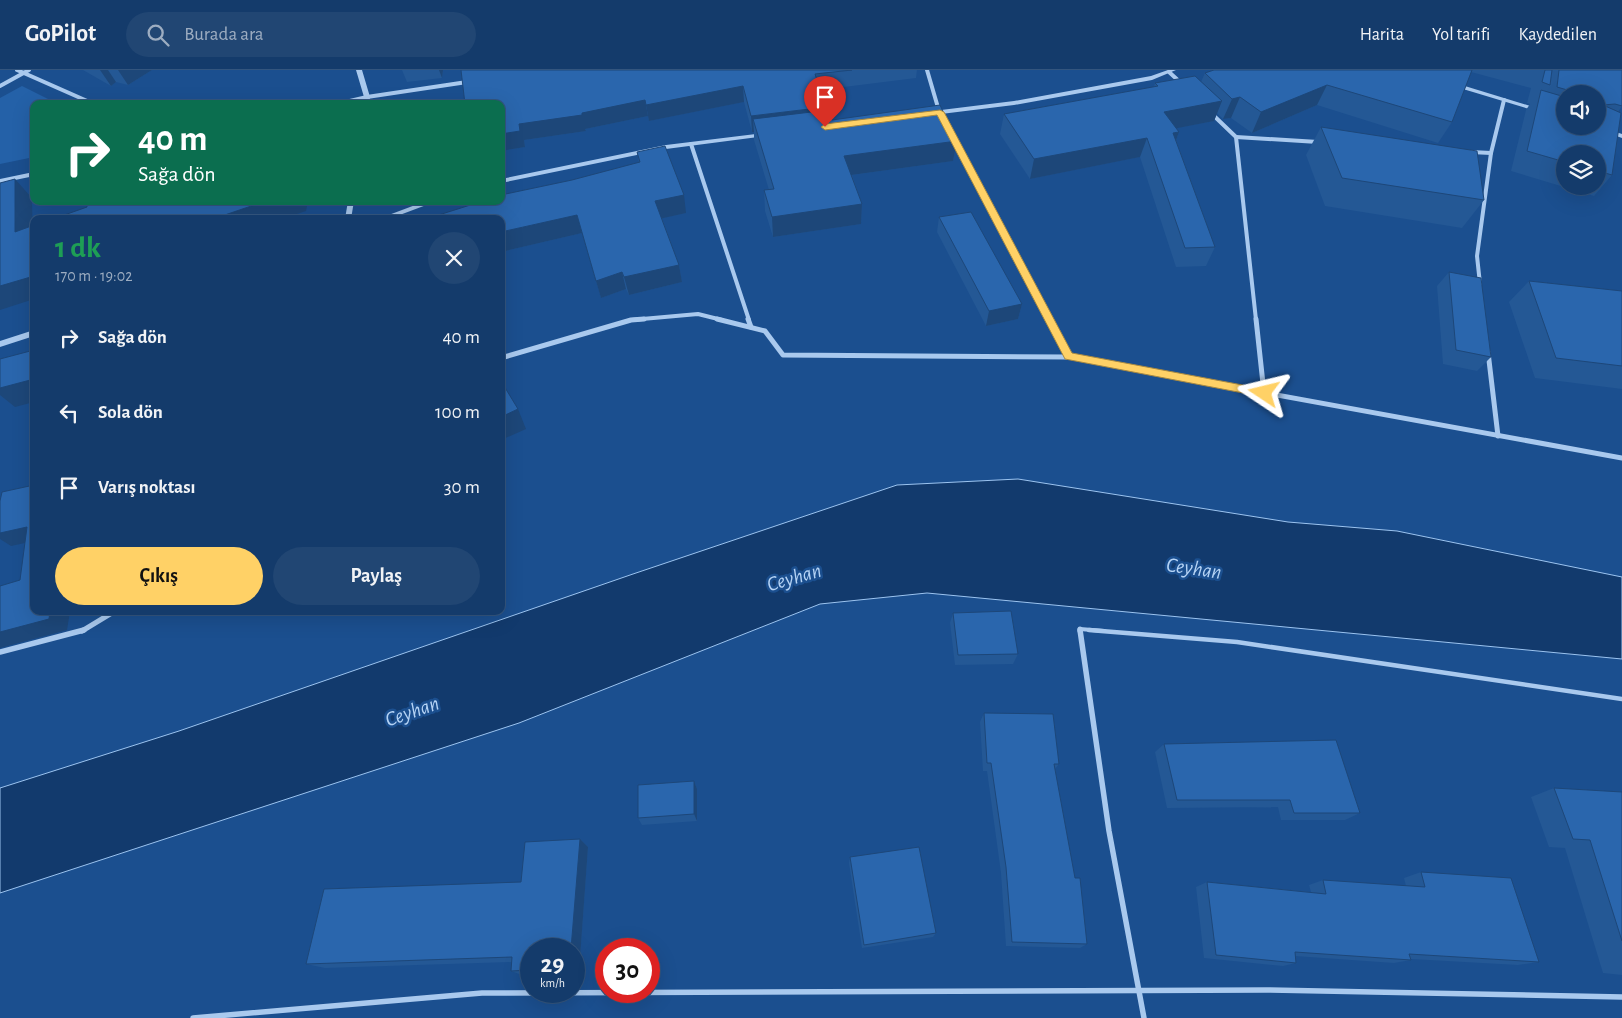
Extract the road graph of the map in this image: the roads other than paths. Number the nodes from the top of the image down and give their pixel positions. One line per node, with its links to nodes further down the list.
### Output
1 (17, 70): 6 (street)
2 (29, 70): 6 (street)
3 (359, 70): 12 (street)
4 (927, 70): 17 (street)
5 (1171, 71): 9 (street); 17 (street)
6 (24, 73): 10 (street); 11 (street)
7 (474, 80): 12 (street)
8 (1449, 84): 13 (street)
9 (1182, 85)
10 (0, 86)
11 (85, 100)
12 (366, 100)
13 (1504, 100): 15 (street); 29 (street)
14 (1539, 102): 15 (street)
15 (1538, 110): 18 (street)
16 (1209, 111): 25 (street)
17 (940, 112): 19 (street); 20 (street)
18 (1547, 113)
19 (930, 114)
20 (944, 121)
21 (949, 130): 40 (street)
22 (1606, 131): 24 (street)
23 (767, 134): 27 (street)
24 (1622, 136)
25 (1236, 137): 26 (street); 42 (street)
26 (1324, 142)
27 (691, 144): 31 (street); 36 (street)
28 (1461, 151): 29 (street)
29 (1491, 153): 35 (street)
30 (30, 175): 32 (street)
31 (505, 180)
32 (0, 181)
33 (422, 205): 34 (street)
34 (393, 215)
35 (1482, 294)
36 (750, 327): 40 (street); 41 (street)
37 (30, 334): 38 (street)
38 (0, 344)
39 (1488, 351): 43 (street)
40 (1069, 356): 42 (street)
41 (505, 357)
42 (1264, 393): 43 (street)
43 (1498, 436): 44 (street)
44 (1622, 458)
45 (108, 615): 47 (street)
46 (1080, 629): 48 (lane); 49 (street)
47 (0, 652)
48 (1622, 699)
49 (1140, 990): 50 (street); 51 (street); 52 (street)
50 (1622, 997)
51 (193, 1018)
52 (1144, 1018)

